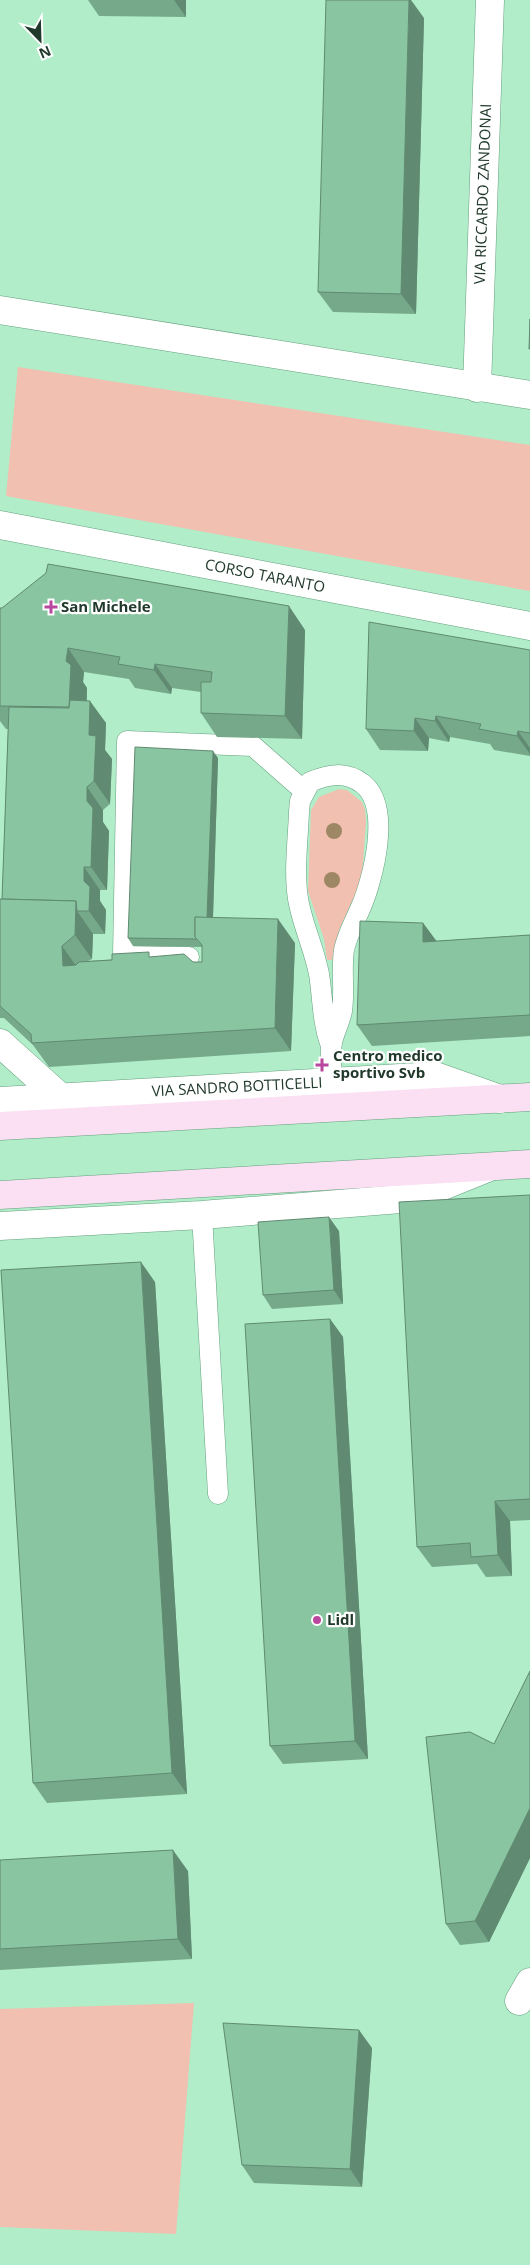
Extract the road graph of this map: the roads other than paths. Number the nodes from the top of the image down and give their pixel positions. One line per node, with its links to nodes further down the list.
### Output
1 (490, 0): 3 (street, VIA RICCARDO ZANDONAI)
2 (0, 310): 3 (street)
3 (476, 388): 4 (street)
4 (530, 395)
5 (0, 525): 6 (street, CORSO TARANTO)
6 (530, 626)
7 (304, 790): 8 (lane); 10 (lane); 10 (lane)
8 (189, 957)
9 (0, 1043): 12 (street)
10 (331, 1046): 11 (lane)
11 (332, 1082): 12 (street, VIA SANDRO BOTTICELLI); 14 (street, VIA SANDRO BOTTICELLI)
12 (60, 1097): 15 (street, VIA SANDRO BOTTICELLI)
13 (530, 1097): 14 (main road, VIA SANDRO BOTTICELLI)
14 (500, 1099): 16 (main road, VIA SANDRO BOTTICELLI)
15 (0, 1101)
16 (0, 1126)
17 (530, 1164): 18 (main road)
18 (492, 1166): 19 (main road); 20 (street)
19 (0, 1195)
20 (202, 1215): 21 (street); 22 (lane)
21 (0, 1226)
22 (218, 1494)

